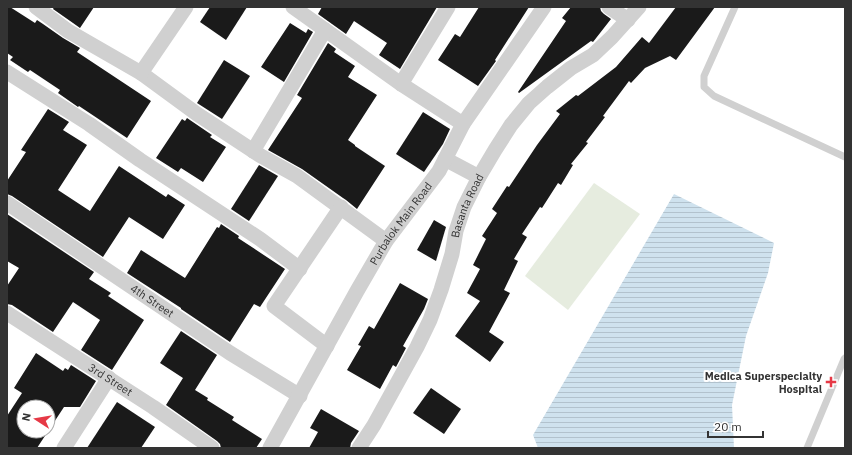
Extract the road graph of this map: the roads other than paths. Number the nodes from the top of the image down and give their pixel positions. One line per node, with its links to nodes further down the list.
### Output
1 (36, 7): 12 (street)
2 (186, 7): 12 (street)
3 (448, 7): 13 (street)
4 (544, 7): 14 (street, Purbalok Main Road)
5 (609, 7): 9 (street)
6 (639, 7): 9 (street, Basanta Road)
7 (735, 7): 16 (lane)
8 (298, 8): 10 (street)
9 (628, 20): 18 (street, Basanta Road)
10 (325, 30): 13 (street); 15 (street)
11 (7, 72): 22 (street)
12 (141, 73): 15 (street)
13 (401, 84): 14 (street)
14 (462, 124): 17 (street, Purbalok Main Road)
15 (253, 151): 20 (street)
16 (845, 157)
17 (445, 159): 18 (street); 21 (street, Purbalok Main Road)
18 (479, 177): 31 (street, Basanta Road)
19 (7, 203): 27 (street, 4th Street)
20 (341, 207): 21 (street); 22 (street)
21 (386, 241): 24 (street, Purbalok Main Road)
22 (300, 269): 24 (street)
23 (7, 313): 26 (street, 3rd Street)
24 (327, 346): 27 (street, Purbalok Main Road)
25 (845, 358): 32 (lane)
26 (109, 378): 28 (street); 29 (street, 3rd Street)
27 (300, 396): 30 (street, Purbalok Main Road)
28 (64, 448)
29 (212, 448)
30 (270, 448)
31 (359, 448)
32 (807, 448)

